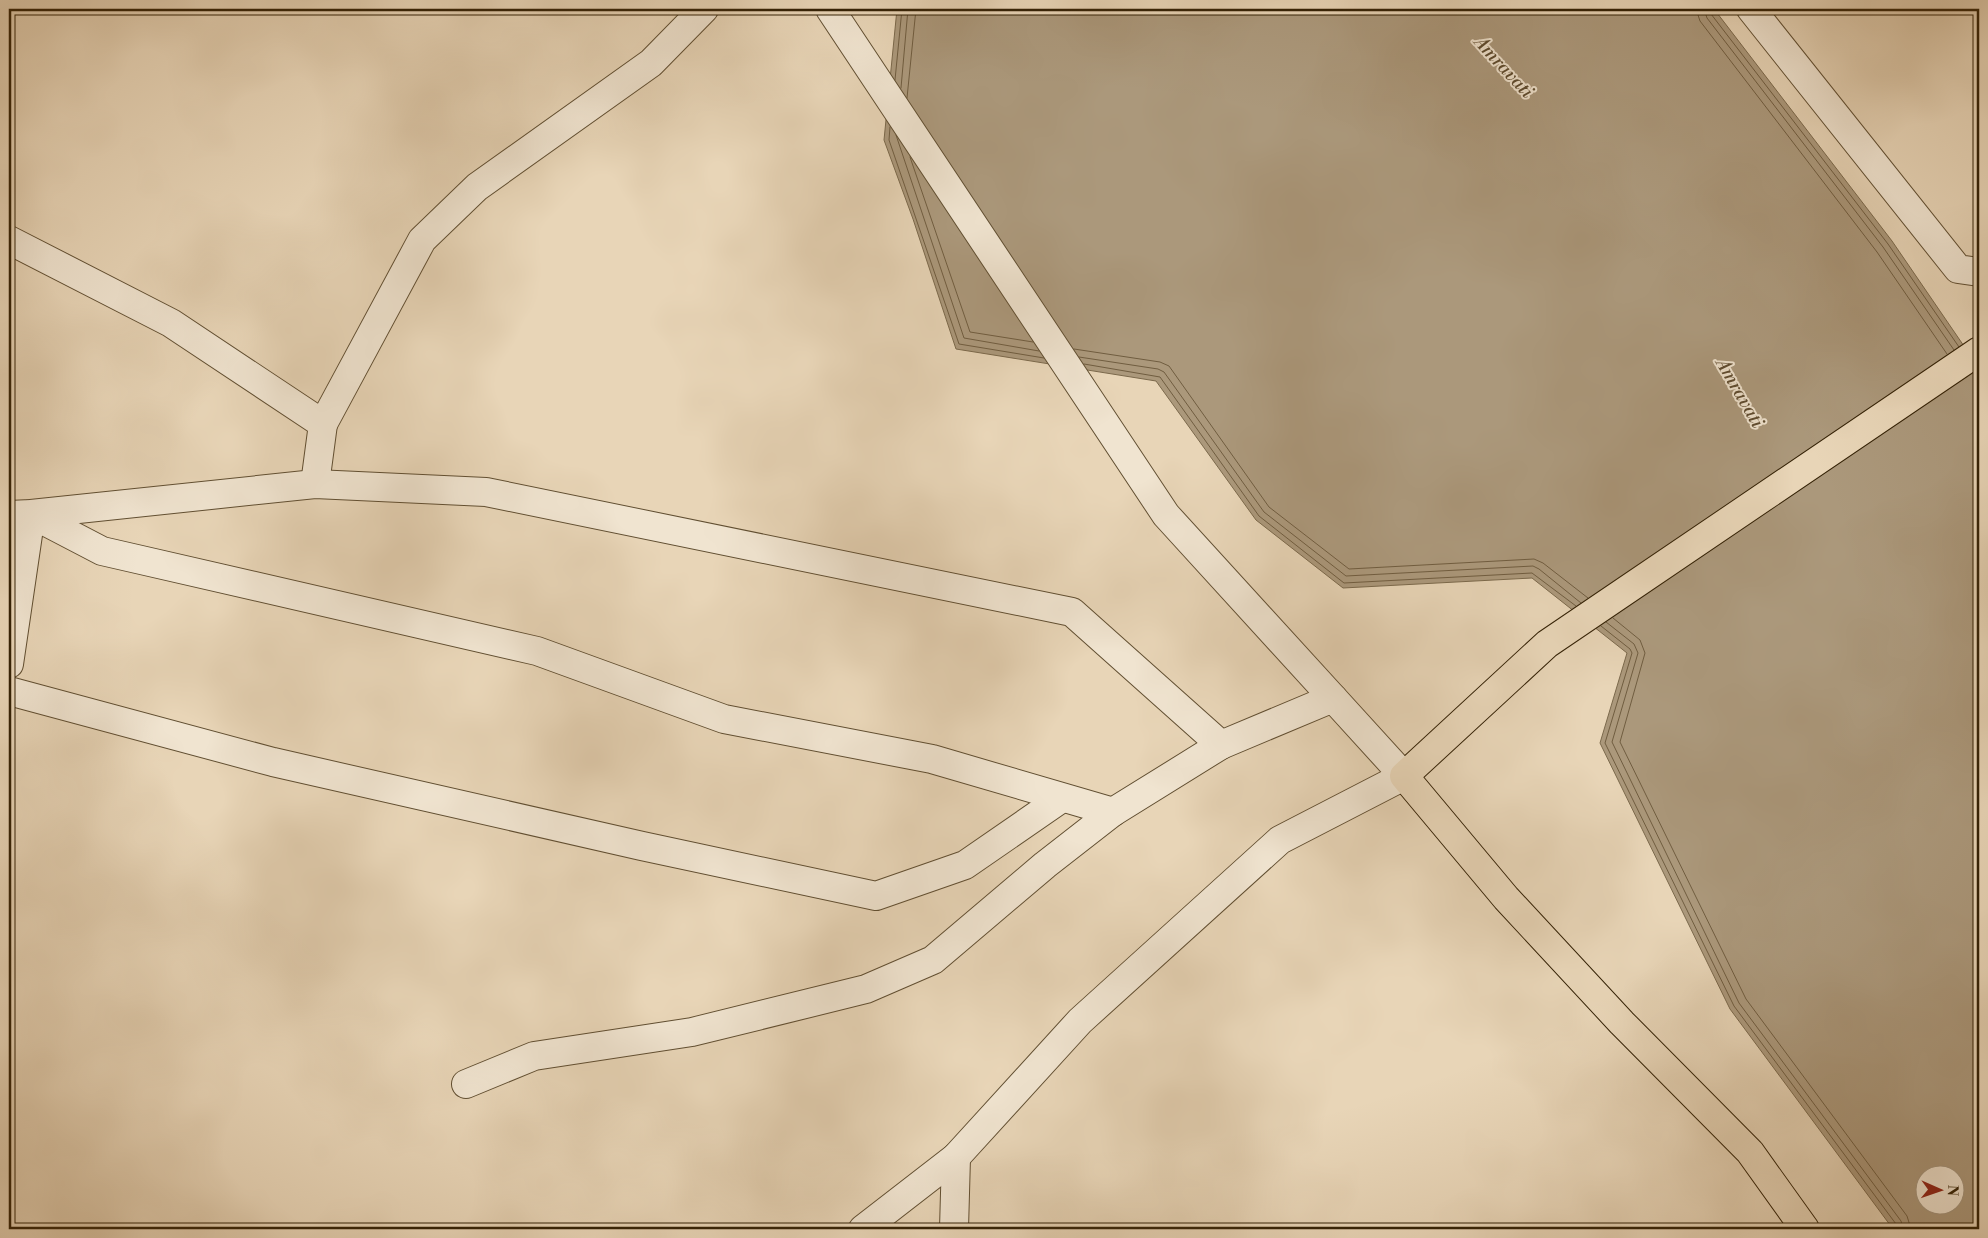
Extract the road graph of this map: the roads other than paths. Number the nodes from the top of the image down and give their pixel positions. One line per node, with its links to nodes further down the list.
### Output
1 (704, 9): 7 (street)
2 (830, 9): 12 (street)
3 (1751, 9): 5 (street)
4 (9, 240): 7 (street)
5 (1979, 272)
6 (1979, 351): 14 (main road)
7 (323, 424): 8 (street)
8 (315, 484): 9 (street); 13 (street)
9 (20, 515): 10 (street); 15 (street)
10 (9, 664)
11 (9, 691): 15 (street)
12 (1333, 698): 13 (street); 14 (street)
13 (1221, 745): 16 (street)
14 (1404, 776): 18 (street); 21 (main road)
15 (1062, 798): 16 (street)
16 (1113, 812): 17 (street)
17 (466, 1084)
18 (956, 1157): 19 (street); 20 (street)
19 (863, 1229)
20 (954, 1229)
21 (1805, 1229)

